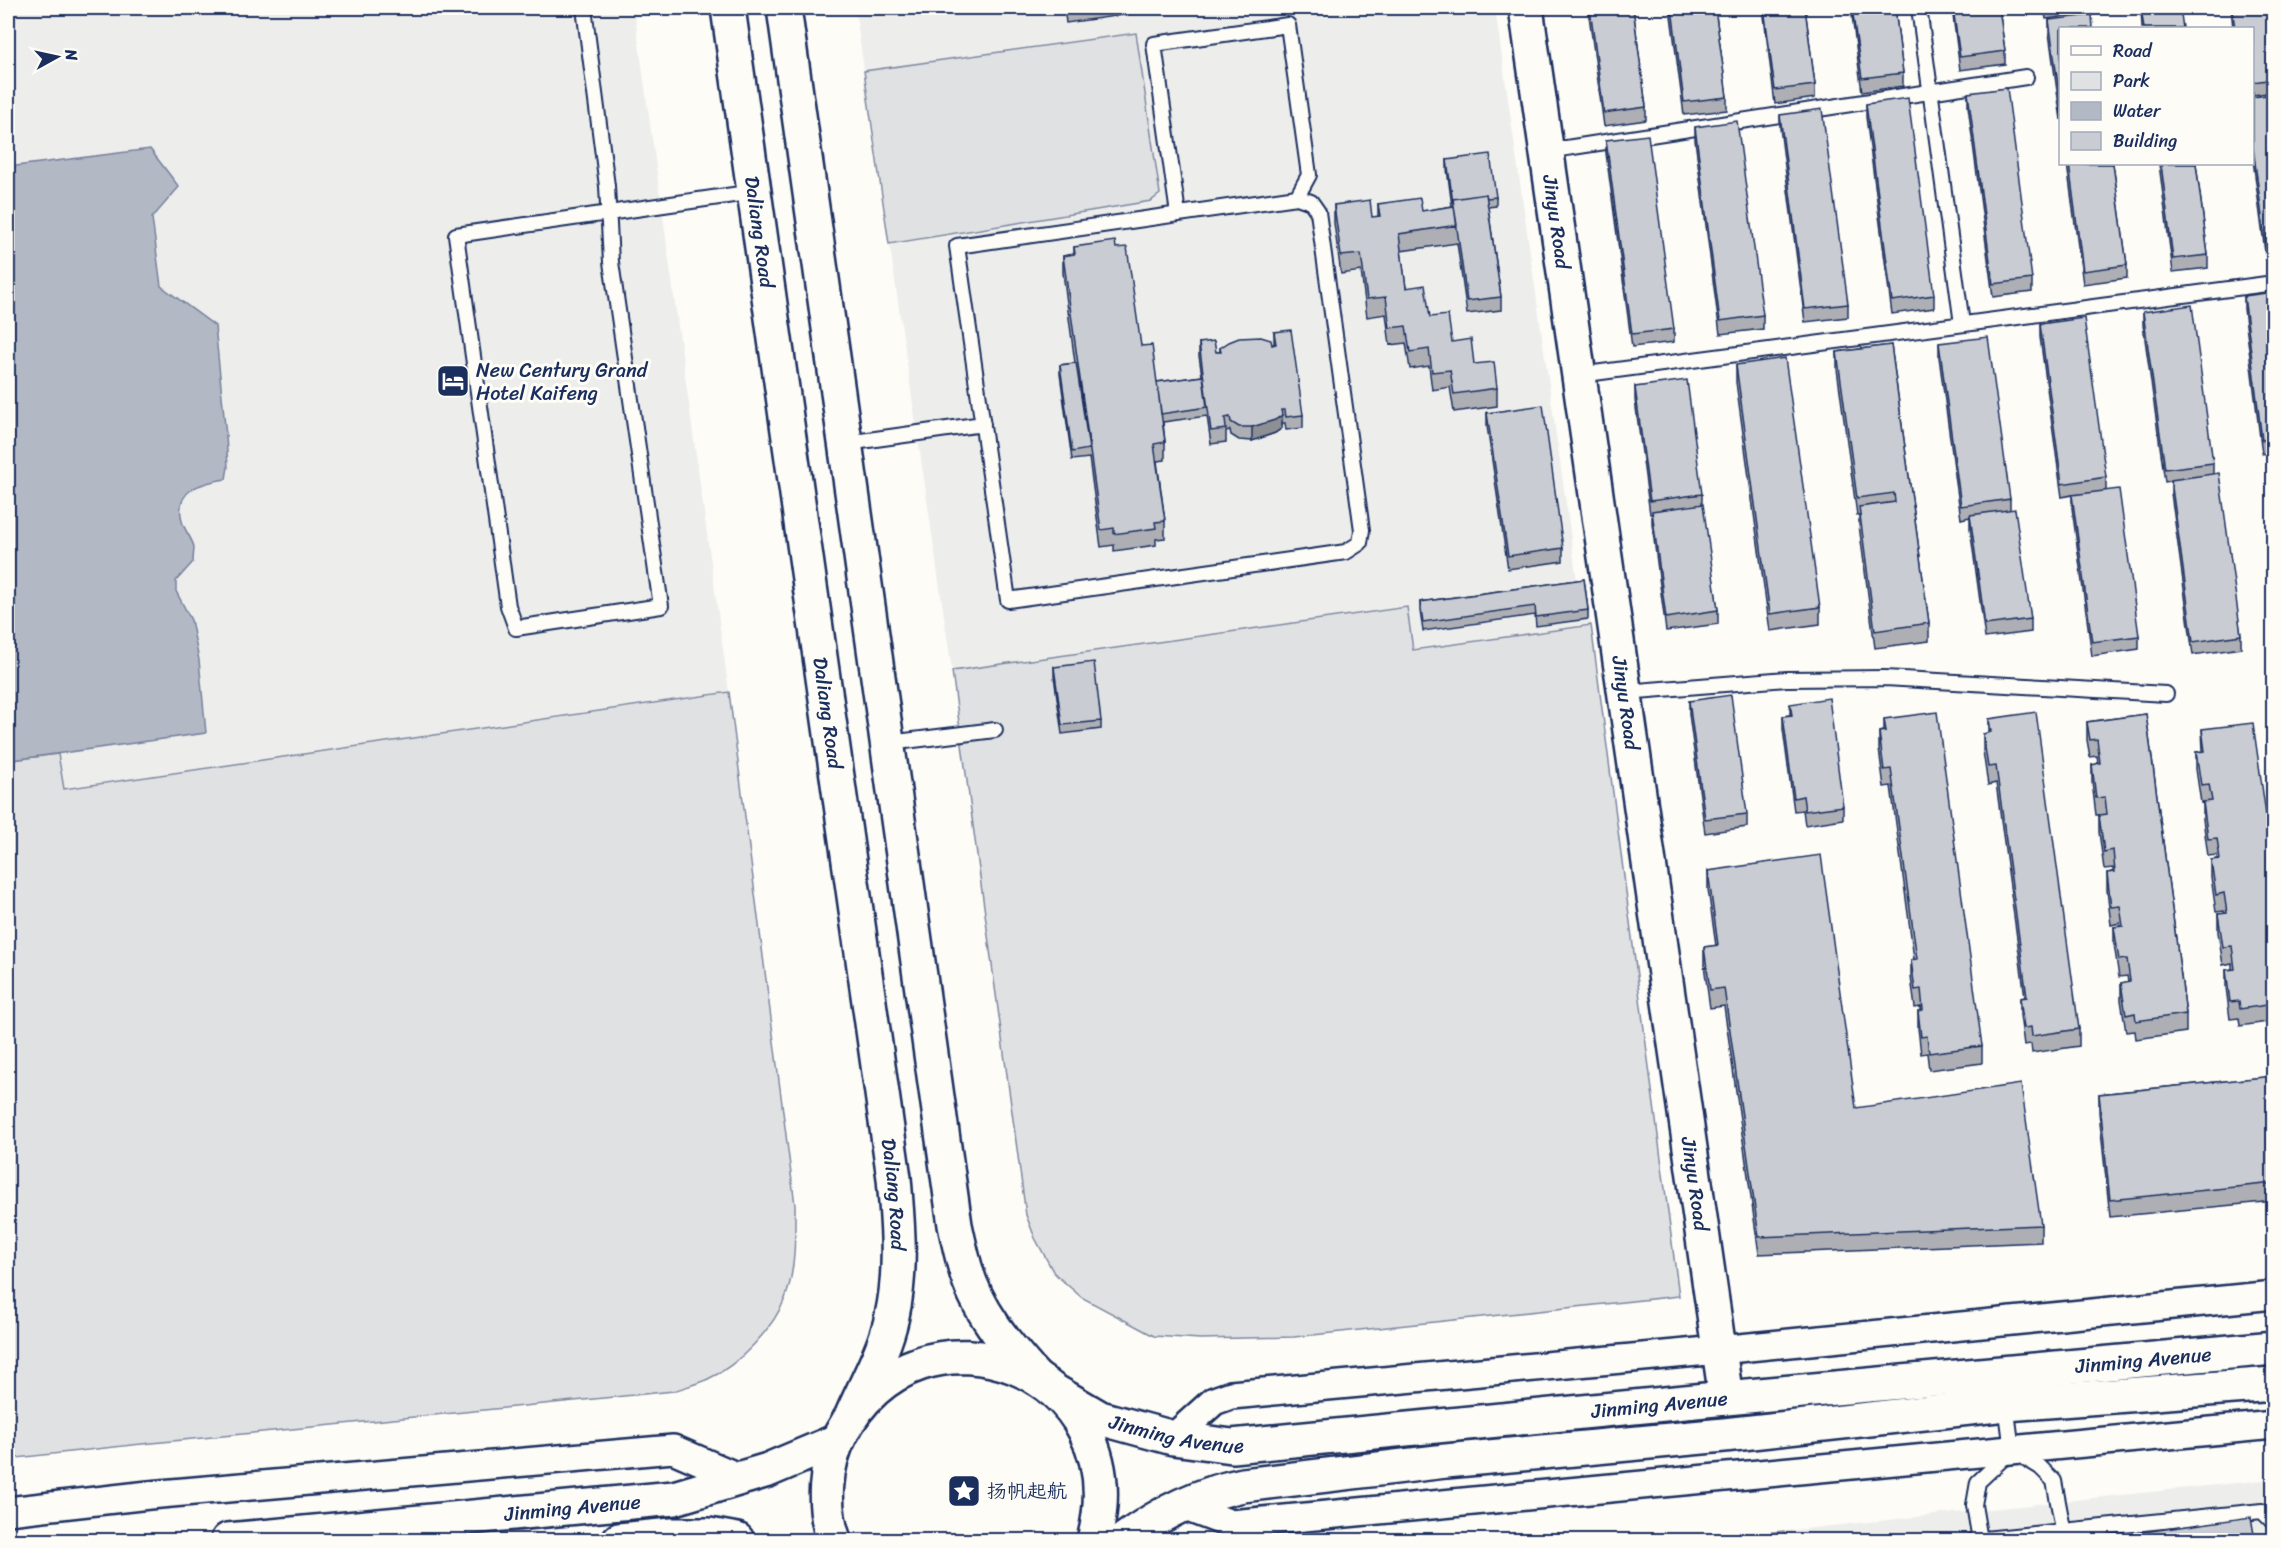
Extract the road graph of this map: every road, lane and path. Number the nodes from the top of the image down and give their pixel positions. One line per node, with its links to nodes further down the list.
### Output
1 (584, 8): 11 (lane)
2 (728, 8): 9 (main road, Daliang Road)
3 (784, 8): 17 (main road)
4 (1526, 8): 8 (main road, Jinyu Road)
5 (1919, 8): 7 (lane)
6 (2026, 77): 7 (lane)
7 (1930, 92): 8 (lane); 14 (lane)
8 (1547, 151): 15 (main road, Jinyu Road)
9 (754, 192): 11 (lane); 30 (main road, Daliang Road)
10 (1297, 197): 12 (lane); 12 (lane); 16 (lane)
11 (609, 213): 11 (lane)
12 (1178, 214): 16 (lane)
13 (2274, 283): 14 (lane)
14 (1962, 324): 15 (lane)
15 (1579, 375): 18 (main road, Jinyu Road)
16 (983, 424): 17 (lane)
17 (847, 443): 21 (main road)
18 (1625, 692): 19 (lane); 24 (main road, Jinyu Road)
19 (2166, 694)
20 (995, 730): 21 (lane)
21 (889, 743): 25 (main road)
22 (2274, 1295): 24 (street)
23 (2274, 1348): 27 (main road, Jinming Avenue)
24 (1719, 1350): 27 (main road, Jinyu Road); 31 (street)
25 (1045, 1384): 30 (main road); 31 (main road, Jinming Avenue); 42 (main road)
26 (2274, 1384): 28 (main road, Jinming Avenue)
27 (1726, 1398): 31 (main road, Jinming Avenue)
28 (2006, 1404): 32 (lane); 34 (main road, Jinming Avenue)
29 (2274, 1425): 32 (street)
30 (844, 1428): 33 (main road, Jinming Avenue); 41 (main road, Daliang Road)
31 (1173, 1438)
32 (2012, 1450): 34 (street); 37 (lane); 45 (lane)
33 (740, 1478): 35 (street); 38 (main road, Jinming Avenue)
34 (1180, 1505): 43 (main road, Jinming Avenue)
35 (8, 1511)
36 (2274, 1522): 37 (lane)
37 (2064, 1536): 45 (lane)
38 (228, 1540)
39 (619, 1540): 40 (main road, Jinming Avenue)
40 (737, 1540)
41 (834, 1540)
42 (1094, 1540)
43 (1124, 1540)
44 (1974, 1540): 45 (lane)
45 (1980, 1540)

